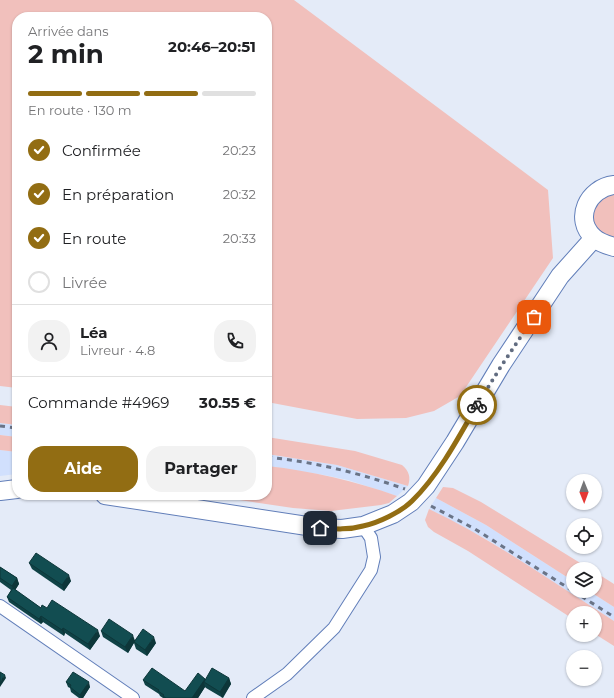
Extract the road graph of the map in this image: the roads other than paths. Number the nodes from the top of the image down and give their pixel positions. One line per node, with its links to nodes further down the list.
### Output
1 (614, 185): 2 (main road)
2 (594, 238): 3 (main road); 7 (main road)
3 (614, 247)
4 (12, 490): 5 (main road)
5 (0, 491)
6 (138, 500): 7 (main road)
7 (363, 526): 10 (street)
8 (0, 606): 9 (street)
9 (133, 698)
10 (253, 698)

